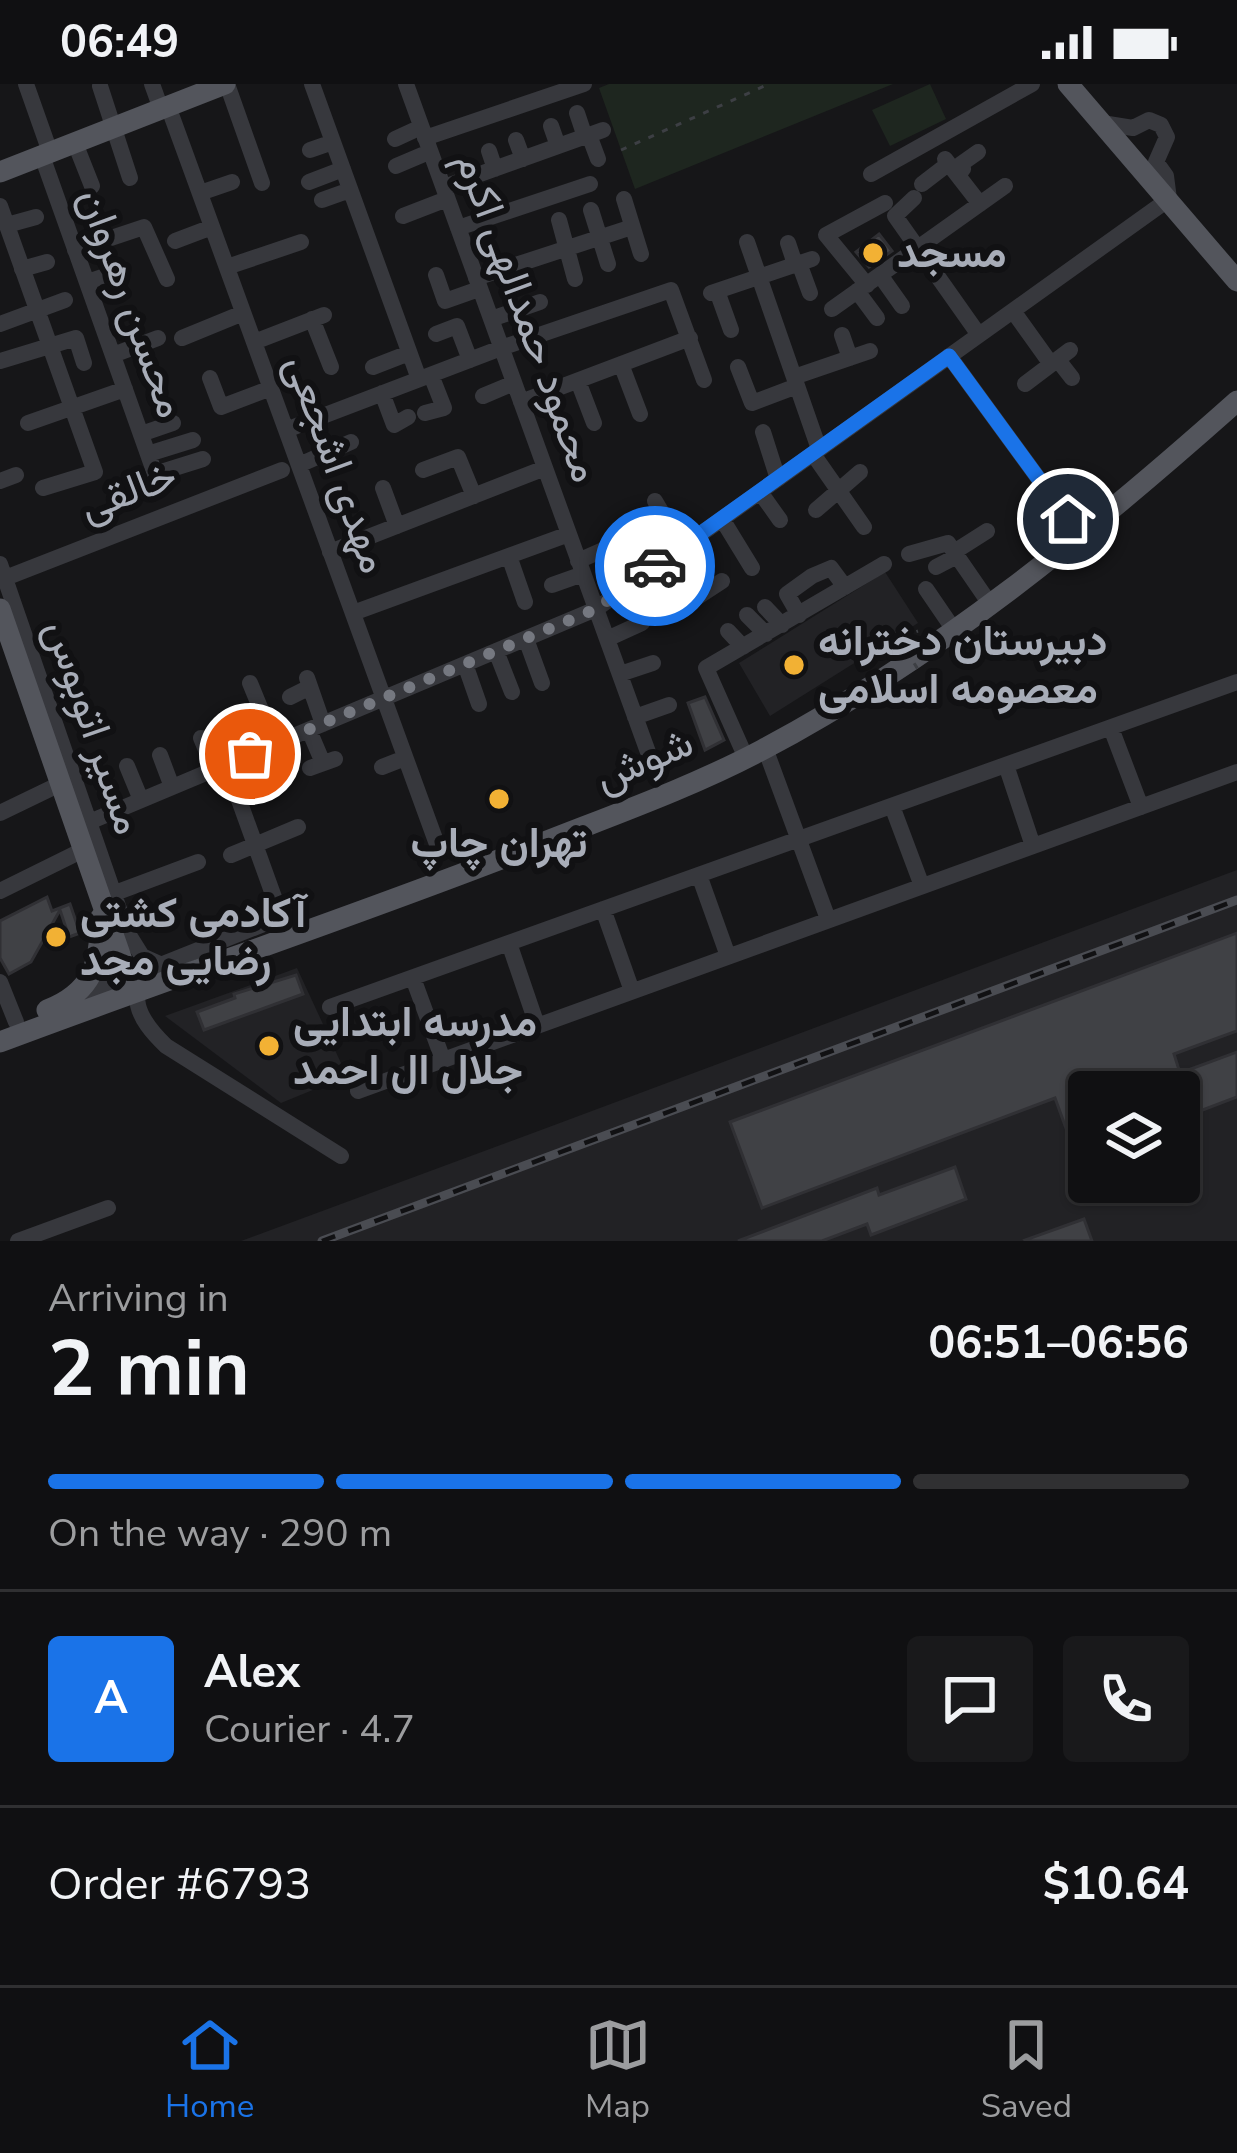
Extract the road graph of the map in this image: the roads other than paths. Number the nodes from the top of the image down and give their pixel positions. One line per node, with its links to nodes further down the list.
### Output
1 (26, 84): 24 (street, محسن رهروان)
2 (152, 84): 10 (street, مهدی اشجعی)
3 (226, 84): 10 (main road); 34 (street)
4 (312, 84): 19 (street)
5 (406, 84): 17 (street, محمود حمدالهی اکرم)
6 (584, 84): 17 (street)
7 (1032, 84): 31 (street)
8 (1068, 84): 12 (main road)
9 (100, 86): 14 (street)
10 (165, 108): 14 (main road); 40 (street, مهدی اشجعی)
11 (577, 113): 15 (street)
12 (1102, 123): 44 (main road); 44 (street)
13 (551, 126): 21 (street)
14 (114, 127): 20 (main road); 32 (street)
15 (592, 134): 21 (street); 26 (street)
16 (395, 139): 17 (street)
17 (425, 139): 27 (street); 41 (street, محمود حمدالهی اکرم)
18 (516, 140): 25 (street)
19 (333, 142): 22 (street); 29 (street)
20 (75, 143): 24 (main road); 37 (street)
21 (558, 146): 25 (street)
22 (310, 150)
23 (978, 152): 28 (street)
24 (46, 154): 30 (main road); 63 (street, محسن رهروان)
25 (523, 159): 41 (street)
26 (598, 159)
27 (396, 166)
28 (950, 166): 46 (street); 62 (street)
29 (343, 170): 35 (street); 39 (street)
30 (0, 172)
31 (871, 174)
32 (130, 178)
33 (232, 182): 40 (street)
34 (262, 182)
35 (309, 182)
36 (590, 184): 55 (street)
37 (92, 186)
38 (1005, 186): 46 (street)
39 (350, 190): 43 (street); 101 (street)
40 (200, 193): 53 (street, مهدی اشجعی)
41 (446, 193): 49 (street); 55 (street, محمود حمدالهی اکرم)
42 (624, 199): 54 (street)
43 (322, 200)
44 (1168, 200): 75 (main road); 85 (street)
45 (885, 203): 78 (street)
46 (980, 203): 62 (street)
47 (0, 206): 52 (street)
48 (591, 210): 56 (street)
49 (403, 216)
50 (36, 217): 52 (street)
51 (559, 220): 61 (street)
52 (7, 225): 69 (street)
53 (212, 226): 57 (street); 68 (street, مهدی اشجعی)
54 (632, 227): 56 (street); 64 (street)
55 (458, 228): 77 (street, محمود حمدالهی اکرم)
56 (601, 237): 61 (street); 66 (street)
57 (175, 241)
58 (302, 242): 68 (street)
59 (747, 242): 72 (street)
60 (780, 247): 67 (street)
61 (568, 248): 74 (street); 77 (street)
62 (919, 248): 78 (street); 93 (street)
63 (75, 250): 73 (street); 76 (street, محسن رهروان)
64 (641, 254)
65 (47, 262): 69 (street)
66 (608, 264)
67 (796, 264): 72 (street); 79 (street)
68 (226, 267): 86 (street, مهدی اشجعی)
69 (22, 269): 84 (street)
70 (120, 271): 76 (street)
71 (436, 275): 77 (street)
72 (758, 277): 90 (street); 118 (street)
73 (167, 279)
74 (575, 279)
75 (1237, 281)
76 (87, 282): 102 (street, محسن رهروان)
77 (478, 283): 88 (street, محمود حمدالهی اکرم)
78 (868, 284): 82 (street); 83 (street); 87 (street)
79 (810, 293)
80 (65, 300): 84 (street)
81 (540, 302): 88 (street)
82 (902, 306)
83 (832, 309)
84 (37, 310): 89 (street); 98 (street)
85 (1012, 311): 93 (street); 105 (street)
86 (243, 313): 95 (street); 97 (street, مهدی اشجعی)
87 (877, 318)
88 (491, 320): 99 (street, محمود حمدالهی اکرم)
89 (0, 324)
90 (731, 330)
91 (436, 334): 106 (street)
92 (842, 335): 104 (street)
93 (979, 335): 103 (street)
94 (158, 338): 102 (street)
95 (182, 338)
96 (690, 338): 99 (street); 109 (street); 116 (street)
97 (254, 342): 110 (street); 121 (street, مهدی اشجعی)
98 (49, 344): 107 (street); 108 (street); 127 (street)
99 (501, 348): 106 (street); 119 (street, محمود حمدالهی اکرم)
100 (870, 351): 104 (street)
101 (409, 353): 111 (street); 113 (street)
102 (113, 355): 122 (street, محسن رهروان)
103 (949, 356): 139 (street); 155 (street)
104 (850, 358): 118 (street)
105 (1060, 358): 115 (street); 120 (street)
106 (470, 360): 113 (street)
107 (0, 361)
108 (84, 363)
109 (621, 364): 117 (street); 128 (street)
110 (331, 367)
111 (373, 367)
112 (738, 367): 118 (street)
113 (425, 377): 123 (street); 123 (street)
114 (210, 378): 121 (street)
115 (1072, 378)
116 (704, 380)
117 (578, 381): 126 (street); 132 (street)
118 (795, 381): 139 (street)
119 (514, 383): 124 (street); 126 (street, محمود حمدالهی اکرم)
120 (1025, 384)
121 (271, 388): 134 (street, مهدی اشجعی)
122 (125, 389): 127 (street); 136 (street, محسن رهروان)
123 (382, 393): 134 (street)
124 (483, 396)
125 (1237, 401): 133 (main road, شوش)
126 (521, 402): 143 (street, محمود حمدالهی اکرم)
127 (71, 407): 130 (street); 147 (street)
128 (640, 414)
129 (1237, 415): 133 (main road)
130 (28, 423)
131 (173, 423): 136 (street)
132 (593, 423)
133 (1208, 427): 177 (main road, شوش)
134 (286, 430): 142 (street, مهدی اشجعی)
135 (764, 432): 146 (street)
136 (141, 434): 140 (street, محسن رهروان)
137 (194, 440): 140 (street)
138 (351, 442): 142 (street, خالقی)
139 (816, 452): 146 (street); 149 (street)
140 (148, 454): 141 (street, محسن رهروان)
141 (202, 459)
142 (291, 468): 163 (street, مهدی اشجعی); 171 (street, خالقی)
143 (545, 468): 151 (street); 160 (street, محمود حمدالهی اکرم)
144 (424, 470): 151 (street)
145 (860, 472): 149 (street)
146 (778, 479): 150 (street)
147 (43, 488)
148 (383, 488): 157 (street)
149 (838, 488): 153 (street); 158 (street)
150 (760, 492): 154 (street); 156 (street)
151 (474, 496): 157 (street)
152 (655, 501): 164 (street)
153 (816, 510)
154 (722, 519): 164 (street); 170 (street)
155 (1068, 519)
156 (781, 520)
157 (397, 526): 163 (street)
158 (864, 527)
159 (987, 531): 162 (street)
160 (569, 534): 166 (street); 168 (street, محمود حمدالهی اکرم)
161 (612, 546): 168 (street)
162 (953, 550): 165 (street); 169 (street); 177 (street)
163 (330, 552): 181 (street, مهدی اشجعی)
164 (674, 553): 172 (street); 180 (street)
165 (909, 554)
166 (509, 556): 176 (street); 181 (street)
167 (884, 564): 174 (street)
168 (581, 567): 173 (street); 180 (street, محمود حمدالهی اکرم)
169 (936, 567)
170 (752, 568)
171 (2, 574): 227 (street, مسیر اتوبوس)
172 (722, 581)
173 (552, 585)
174 (845, 587): 183 (street); 183 (street)
175 (926, 590): 186 (street)
176 (525, 602)
177 (990, 604): 186 (main road, شوش)
178 (765, 607): 185 (street)
179 (0, 609): 192 (main road)
180 (596, 609): 188 (street); 189 (street, محمود حمدالهی اکرم)
181 (353, 614): 201 (street, مهدی اشجعی)
182 (747, 615): 185 (street)
183 (799, 615): 185 (street)
184 (643, 623): 189 (street)
185 (774, 629): 190 (street)
186 (954, 630): 209 (main road, شوش)
187 (728, 631): 190 (street)
188 (526, 639): 191 (street); 196 (street)
189 (607, 639): 195 (street, محمود حمدالهی اکرم)
190 (743, 647): 209 (street)
191 (496, 651): 194 (street); 199 (street)
192 (7, 655): 220 (main road)
193 (652, 663): 195 (street)
194 (465, 664): 201 (street); 202 (street)
195 (620, 674): 204 (street, محمود حمدالهی اکرم)
196 (542, 682)
197 (1237, 682): 206 (street)
198 (250, 683): 208 (street)
199 (512, 692)
200 (290, 697): 205 (street)
201 (384, 698): 205 (street); 211 (street, مهدی اشجعی)
202 (479, 704)
203 (669, 705): 204 (street)
204 (635, 717): 219 (street, محمود حمدالهی اکرم)
205 (316, 727): 208 (street); 212 (street)
206 (1111, 728): 213 (street); 224 (street)
207 (201, 738): 215 (street)
208 (274, 744): 215 (street)
209 (755, 753): 229 (street); 241 (main road, شوش)
210 (160, 755): 221 (street)
211 (405, 758): 216 (street); 232 (street, مهدی اشجعی)
212 (323, 763)
213 (1006, 765): 223 (street); 231 (street)
214 (128, 766): 222 (street)
215 (220, 767): 221 (street); 230 (street)
216 (382, 767)
217 (1237, 772): 224 (street)
218 (100, 777): 225 (street)
219 (657, 777)
220 (60, 784): 226 (street); 227 (main road)
221 (172, 787): 222 (street)
222 (141, 800): 225 (street)
223 (892, 806): 229 (street); 237 (street)
224 (1141, 807): 231 (street)
225 (112, 812): 227 (street)
226 (0, 813)
227 (82, 825): 233 (main road); 239 (street, مسیر اتوبوس)
228 (298, 827): 230 (street)
229 (801, 838): 236 (street); 242 (street)
230 (255, 845): 234 (street); 241 (street)
231 (1033, 846): 237 (street)
232 (438, 847)
233 (83, 850): 238 (street); 239 (main road)
234 (231, 855)
235 (198, 862): 239 (street)
236 (699, 875): 240 (street); 244 (street)
237 (922, 886): 242 (street)
238 (0, 891)
239 (107, 896): 245 (street, مسیر اتوبوس); 249 (main road); 251 (main road)
240 (603, 910): 243 (street); 250 (street)
241 (282, 918): 246 (street); 249 (main road, شوش)
242 (828, 920): 244 (street)
243 (509, 943): 247 (street); 254 (street)
244 (728, 956): 250 (street)
245 (143, 957): 246 (street); 249 (street)
246 (162, 964): 249 (street)
247 (413, 977): 252 (street); 256 (street)
248 (0, 982): 253 (street)
249 (130, 985): 251 (street); 255 (main road, شوش); 258 (street)
250 (632, 991): 254 (street)
251 (69, 1002): 253 (main road)
252 (330, 1007)
253 (8, 1025)
254 (537, 1025): 256 (street)
255 (0, 1042)
256 (443, 1060): 257 (street)
257 (358, 1091)
258 (341, 1156)
259 (108, 1208): 260 (street)
260 (18, 1241)

